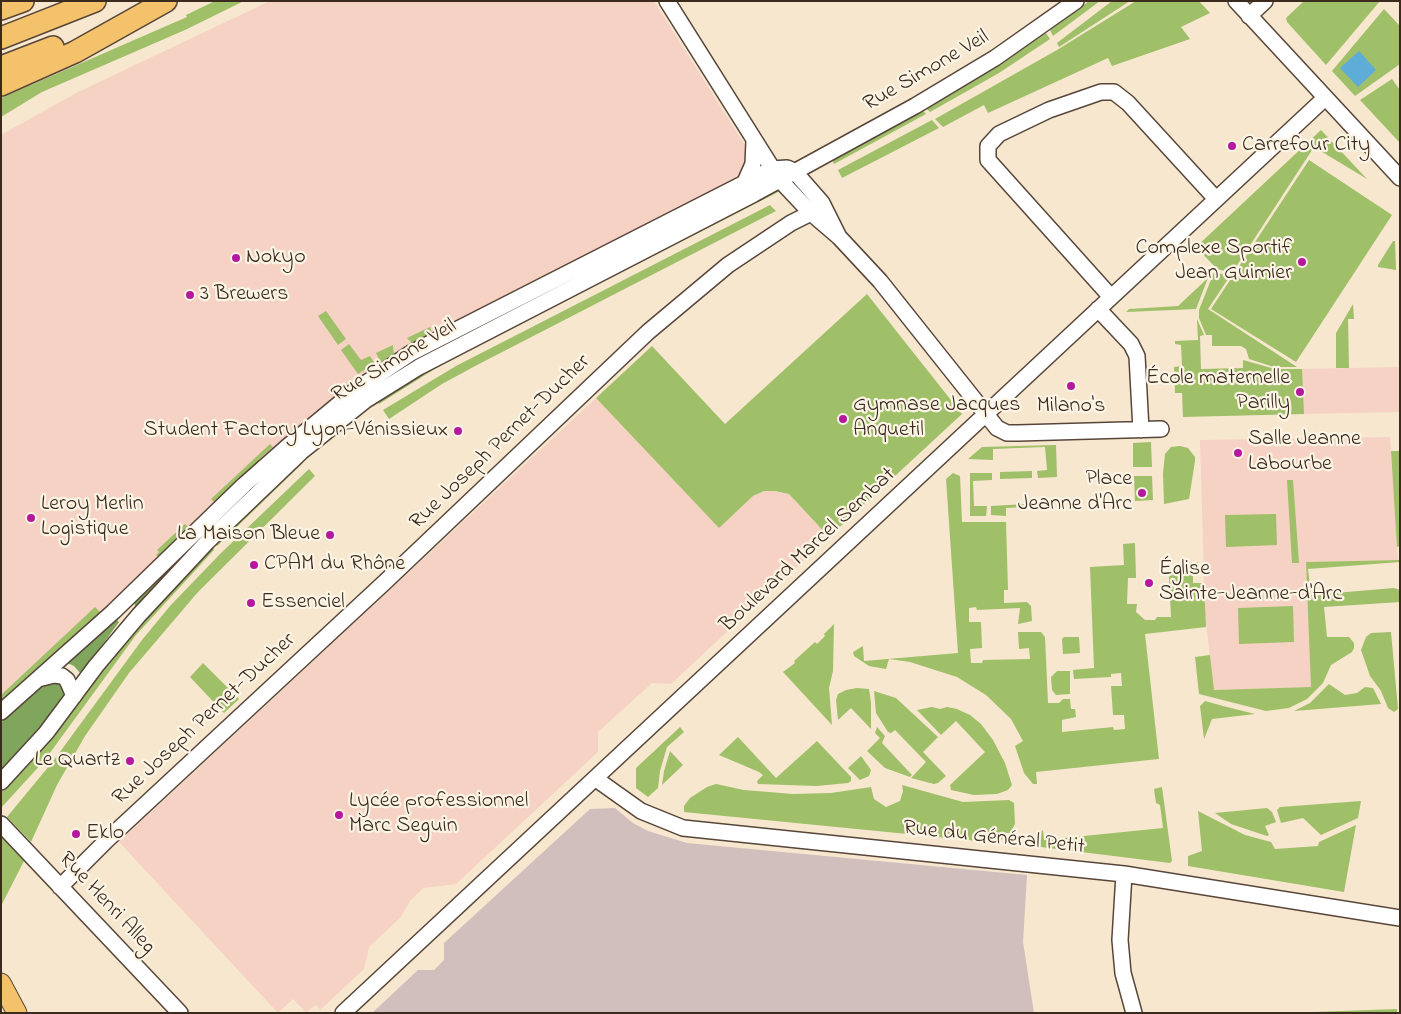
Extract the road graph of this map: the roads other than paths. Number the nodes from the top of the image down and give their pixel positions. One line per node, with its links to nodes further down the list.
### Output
1 (22, 1): 8 (highway)
2 (94, 1): 10 (highway)
3 (165, 1): 11 (highway); 12 (highway)
4 (667, 1): 14 (street)
5 (1076, 1): 15 (street, Rue Simone Veil)
6 (1236, 1): 9 (street)
7 (1265, 1): 9 (street)
8 (1, 9)
9 (1249, 16): 13 (street)
10 (1, 38)
11 (1, 66)
12 (1, 85)
13 (1326, 98): 17 (street); 19 (street, Boulevard Marcel Sembat)
14 (754, 141): 16 (street); 18 (street)
15 (794, 171): 16 (street, Rue Simone Veil); 21 (street)
16 (776, 174): 18 (street, Rue Simone Veil); 20 (street); 28 (street, Rue Simone Veil)
17 (1400, 178)
18 (745, 182): 27 (street, Rue Simone Veil)
19 (1216, 199): 22 (street, Boulevard Marcel Sembat); 22 (street)
20 (811, 213): 21 (street); 36 (street, Rue Joseph Pernet-Ducher)
21 (839, 237): 24 (street)
22 (1111, 296): 23 (street, Boulevard Marcel Sembat)
23 (1098, 309): 24 (street, Boulevard Marcel Sembat); 26 (street)
24 (985, 414): 26 (street); 32 (street, Boulevard Marcel Sembat)
25 (1161, 429): 26 (street)
26 (1141, 430)
27 (126, 599): 28 (street, Rue Simone Veil); 29 (street, Rue Simone Veil)
28 (96, 666): 30 (street, Rue Simone Veil)
29 (37, 679): 30 (street); 31 (street, Rue Simone Veil)
30 (74, 696): 33 (street, Rue Simone Veil)
31 (1, 712)
32 (596, 779): 35 (street, Rue du Général Petit); 41 (street, Boulevard Marcel Sembat)
33 (1, 782)
34 (1, 824): 36 (street, Rue Henri Alleg)
35 (1124, 874): 37 (street, Rue du Général Petit); 42 (street)
36 (60, 887): 40 (street, Rue Henri Alleg)
37 (1400, 918)
38 (1, 983): 39 (main road)
39 (17, 1013)
40 (180, 1013)
41 (343, 1013)
42 (1134, 1013)

